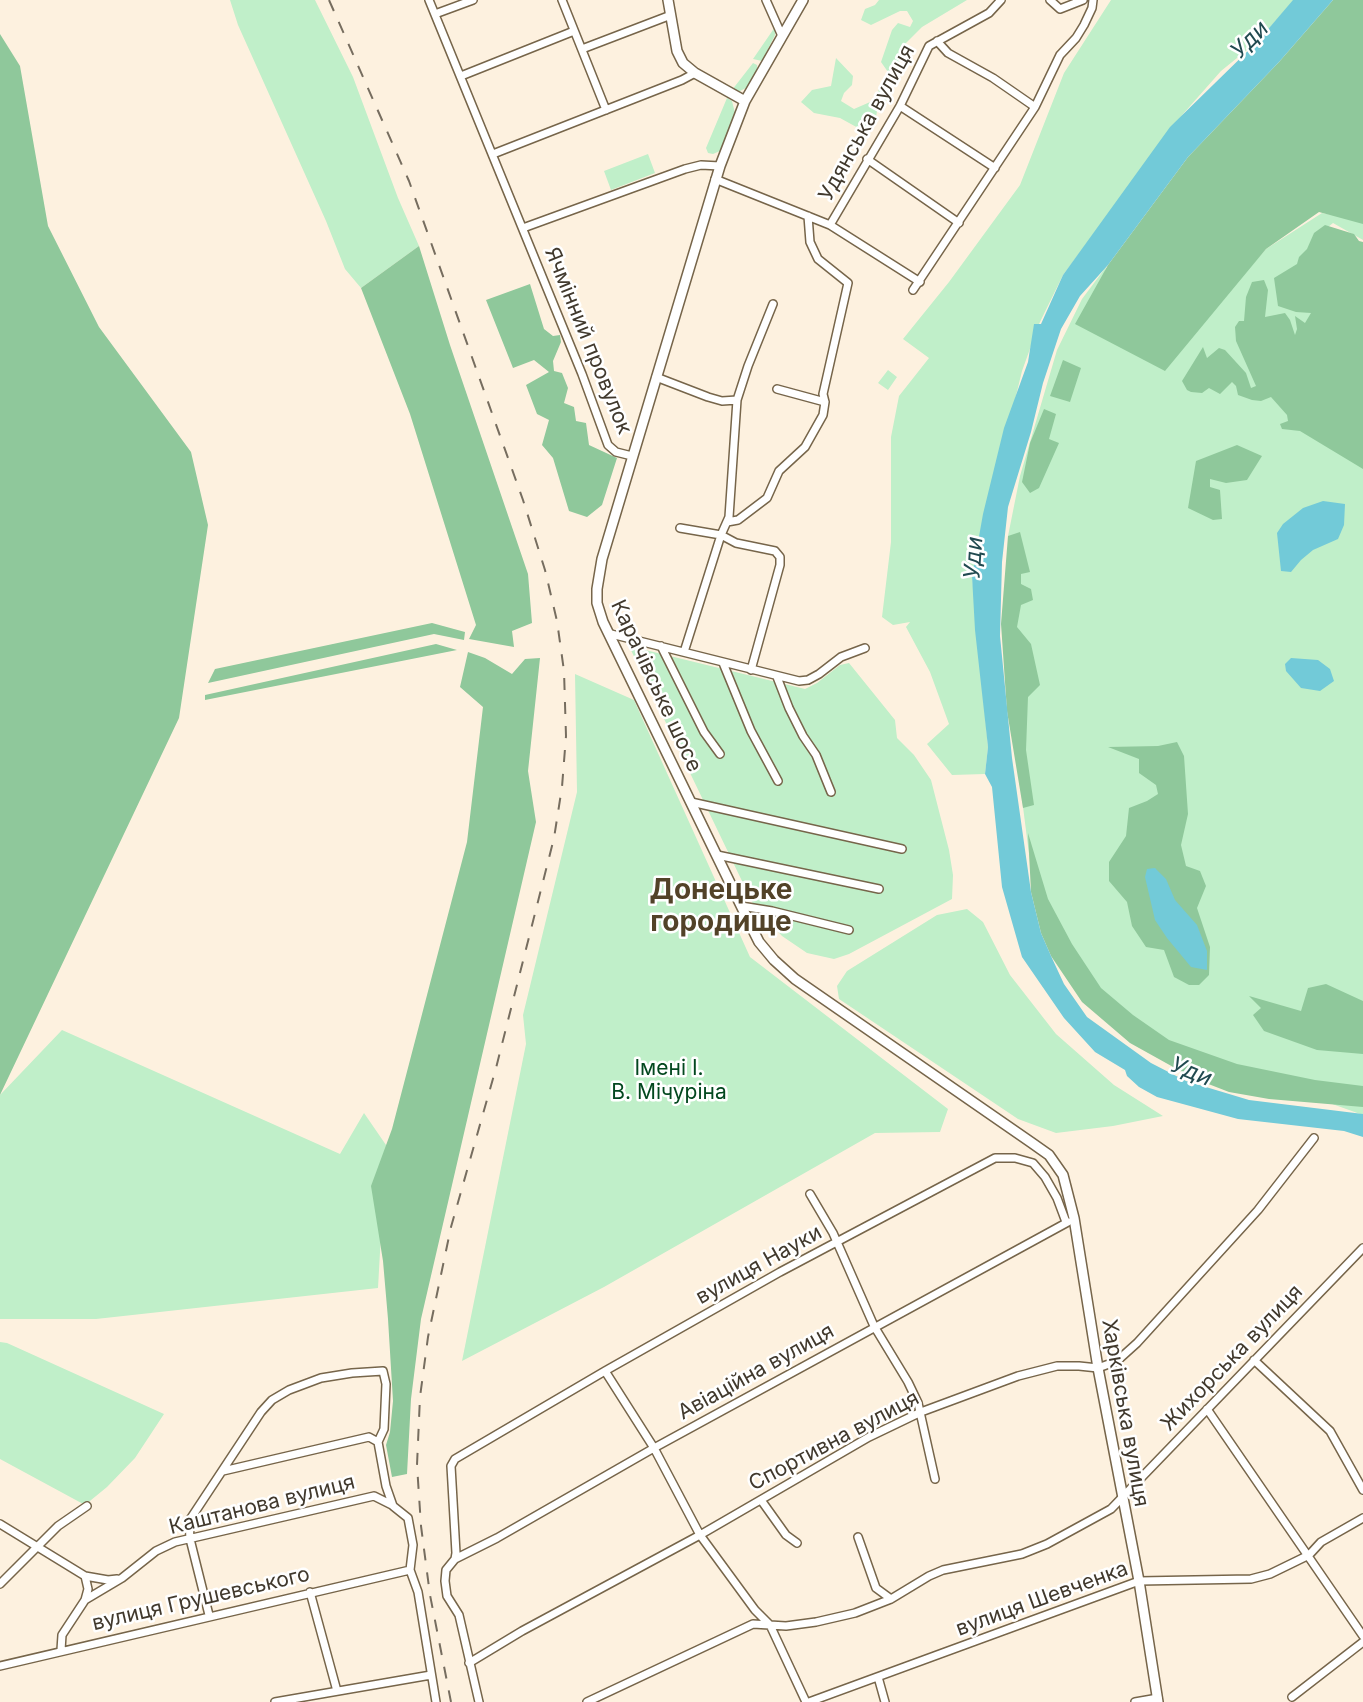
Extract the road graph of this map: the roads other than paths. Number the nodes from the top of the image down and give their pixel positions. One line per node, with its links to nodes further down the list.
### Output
1 (429, 0): 11 (street, Ячмінний провулок)
2 (473, 0): 11 (street)
3 (668, 0): 12 (main road)
4 (766, 0): 14 (street)
5 (803, 0): 14 (main road, Карачівське шосе)
6 (1001, 0): 15 (street)
7 (1049, 0): 8 (street)
8 (1083, 0)
9 (1093, 0): 21 (street)
10 (564, 1): 13 (street)
11 (435, 14): 18 (street, Ячмінний провулок)
12 (671, 15): 16 (street); 17 (main road)
13 (574, 31): 16 (street); 18 (street)
14 (782, 36): 19 (main road, Карачівське шосе)
15 (937, 41): 20 (street, Удянська вулиця); 21 (street)
16 (582, 49): 22 (street)
17 (695, 72): 19 (main road); 22 (street)
18 (461, 76): 23 (street, Ячмінний провулок)
19 (745, 101): 25 (main road, Карачівське шосе)
20 (900, 106): 24 (street, Удянська вулиця); 26 (street)
21 (1035, 107): 26 (street)
22 (606, 110): 23 (street)
23 (492, 154): 31 (street, Ячмінний провулок)
24 (867, 159): 29 (street); 30 (street, Удянська вулиця)
25 (720, 166): 27 (main road, Карачівське шосе); 31 (street)
26 (995, 168): 29 (street)
27 (715, 179): 28 (street); 35 (main road, Карачівське шосе)
28 (808, 216): 30 (street); 38 (street)
29 (959, 223): 32 (street)
30 (830, 225): 32 (street)
31 (523, 228): 39 (street, Ячмінний провулок)
32 (920, 282): 33 (street)
33 (913, 290)
34 (773, 304): 37 (street)
35 (656, 377): 37 (street); 39 (main road, Карачівське шосе)
36 (777, 389): 38 (street)
37 (737, 400): 40 (street)
38 (825, 402): 40 (street)
39 (632, 456): 43 (main road, Карачівське шосе)
40 (727, 522): 42 (street)
41 (680, 528): 42 (street)
42 (721, 535): 46 (street); 48 (street)
43 (611, 634): 44 (street); 53 (main road, Карачівське шосе)
44 (661, 646): 46 (street); 50 (street)
45 (866, 648): 49 (street)
46 (684, 652): 47 (street)
47 (723, 663): 48 (street); 51 (street)
48 (751, 670): 49 (street)
49 (777, 677): 52 (street)
50 (720, 754)
51 (778, 781)
52 (831, 792)
53 (691, 802): 54 (street); 55 (main road, Карачівське шосе)
54 (902, 849)
55 (717, 855): 56 (street); 57 (main road, Карачівське шосе)
56 (879, 889)
57 (741, 906): 58 (street); 60 (main road, Карачівське шосе)
58 (849, 930)
59 (1314, 1138): 67 (street)
60 (1032, 1143): 62 (main road, Харківська вулиця)
61 (810, 1194): 63 (street)
62 (1070, 1220): 63 (street, вулиця Науки); 65 (street, Авіаційна вулиця); 67 (main road, Харківська вулиця)
63 (837, 1242): 65 (street); 68 (street, вулиця Науки)
64 (1363, 1248): 66 (street, Жихорська вулиця)
65 (874, 1326): 70 (street); 72 (street, Авіаційна вулиця)
66 (1254, 1360): 69 (street, Жихорська вулиця); 75 (street)
67 (1098, 1368): 70 (street, Спортивна вулиця); 76 (main road, Харківська вулиця)
68 (605, 1371): 72 (street); 88 (street, вулиця Науки)
69 (1207, 1409): 76 (street, Жихорська вулиця); 87 (street)
70 (921, 1412): 74 (street); 77 (street, Спортивна вулиця)
71 (378, 1442): 73 (street); 73 (street); 79 (street)
72 (654, 1448): 82 (street); 88 (street, Авіаційна вулиця)
73 (222, 1471): 84 (street)
74 (935, 1479)
75 (1363, 1490)
76 (1123, 1498): 92 (main road, Харківська вулиця); 95 (street, Жихорська вулиця)
77 (761, 1500): 82 (street, Спортивна вулиця); 85 (street)
78 (88, 1506): 86 (street)
79 (393, 1506): 84 (street, Каштанова вулиця); 89 (street)
80 (1363, 1518): 87 (street, вулиця Шевченка)
81 (0, 1524): 86 (street)
82 (700, 1535): 98 (street); 102 (street, Спортивна вулиця)
83 (858, 1537): 95 (street)
84 (190, 1539): 91 (street, Каштанова вулиця); 97 (street)
85 (797, 1543)
86 (38, 1545): 90 (street); 93 (street)
87 (1308, 1555): 92 (street, вулиця Шевченка); 99 (street)
88 (455, 1559): 102 (street)
89 (410, 1570): 94 (street, вулиця Грушевського); 104 (street)
90 (85, 1576): 91 (street); 96 (street)
91 (122, 1578): 96 (street, Каштанова вулиця)
92 (1139, 1581): 105 (street, вулиця Шевченка); 109 (main road, Харківська вулиця)
93 (0, 1584)
94 (310, 1592): 97 (street, вулиця Грушевського); 106 (street)
95 (891, 1599): 98 (street, Жихорська вулиця)
96 (85, 1600): 101 (street, Каштанова вулиця)
97 (209, 1615): 101 (street, вулиця Грушевського)
98 (769, 1625): 114 (street, Жихорська вулиця); 115 (street)
99 (1363, 1636)
100 (1363, 1642): 108 (street)
101 (61, 1650): 103 (street, вулиця Грушевського)
102 (469, 1663): 113 (street)
103 (0, 1666)
104 (431, 1675): 106 (street); 112 (street)
105 (878, 1677): 115 (street, вулиця Шевченка); 116 (street)
106 (337, 1691): 107 (street)
107 (326, 1693): 110 (street); 111 (street)
108 (1292, 1697)
109 (1158, 1700): 117 (street)
110 (275, 1702)
111 (328, 1702)
112 (436, 1702)
113 (479, 1702)
114 (587, 1702)
115 (808, 1702)
116 (885, 1702)
117 (1135, 1702)

